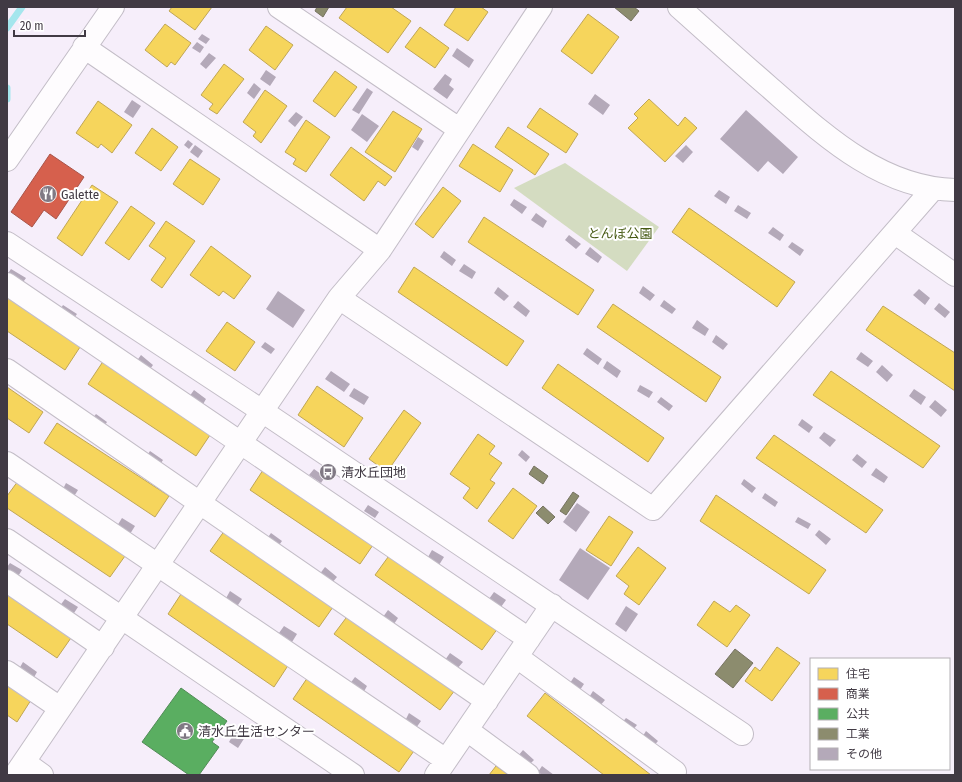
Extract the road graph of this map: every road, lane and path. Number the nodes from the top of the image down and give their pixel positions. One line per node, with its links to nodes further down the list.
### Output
1 (113, 7): 5 (street)
2 (279, 7): 6 (street)
3 (679, 7): 8 (street)
4 (538, 8): 6 (street)
5 (84, 47): 7 (street); 12 (street)
6 (459, 130): 12 (street)
7 (7, 160)
8 (932, 190): 9 (street); 10 (street)
9 (955, 190)
10 (895, 233): 13 (street); 15 (street)
11 (7, 243): 17 (street)
12 (380, 250): 15 (street)
13 (955, 275)
14 (7, 284): 18 (street)
15 (339, 298): 17 (street)
16 (7, 370): 20 (street)
17 (262, 411): 18 (street); 24 (street)
18 (240, 442): 20 (street); 26 (street)
19 (7, 464): 22 (street)
20 (201, 502): 22 (street); 30 (street)
21 (7, 540): 25 (street)
22 (158, 566): 25 (street); 35 (street)
23 (7, 581): 27 (street)
24 (552, 605): 26 (street); 33 (street)
25 (122, 618): 27 (street); 37 (street)
26 (529, 639): 28 (street)
27 (102, 647): 31 (street)
28 (517, 657): 30 (street); 39 (street)
29 (7, 672): 31 (street)
30 (487, 701): 32 (street)
31 (60, 708): 34 (street)
32 (467, 730): 35 (street); 38 (street)
33 (742, 734)
34 (16, 766): 36 (street)
35 (441, 768)
36 (42, 775)
37 (353, 775)
38 (528, 775)
39 (672, 775)

